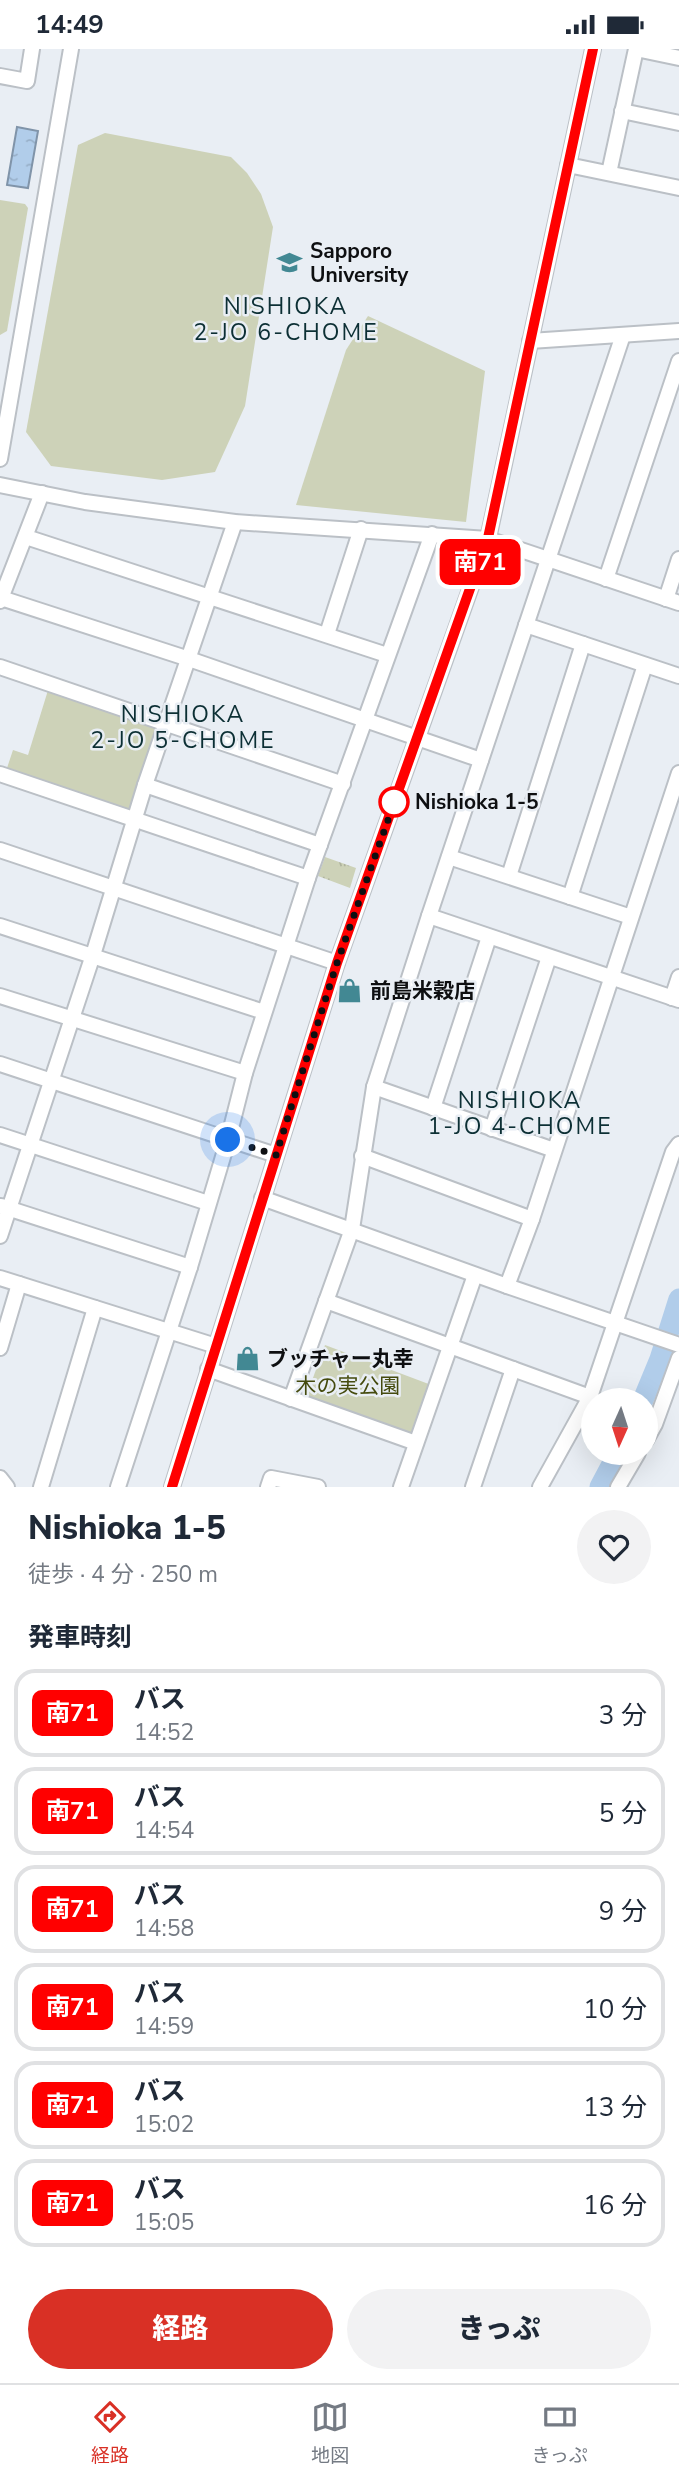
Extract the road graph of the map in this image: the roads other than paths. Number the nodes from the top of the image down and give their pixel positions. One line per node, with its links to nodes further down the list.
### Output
1 (32, 49): 6 (street)
2 (71, 49): 17 (street)
3 (593, 49): 9 (street)
4 (636, 49): 5 (street); 7 (street)
5 (679, 58)
6 (0, 76)
7 (622, 111): 8 (street); 10 (street)
8 (679, 123)
9 (568, 165): 10 (street); 14 (street)
10 (609, 173): 11 (street)
11 (679, 188)
12 (679, 331): 13 (street)
13 (622, 335): 14 (street); 25 (street)
14 (530, 341): 24 (street)
15 (679, 361): 16 (street)
16 (674, 390): 27 (street)
17 (0, 459)
18 (0, 485): 19 (street)
19 (42, 493): 20 (street); 23 (street)
20 (235, 522): 21 (street); 28 (street)
21 (361, 529): 22 (street); 32 (street)
22 (432, 534): 24 (street); 34 (street)
23 (26, 537): 28 (street); 29 (street)
24 (488, 538): 25 (street); 41 (street)
25 (548, 558): 27 (street); 31 (street)
26 (679, 559): 30 (street)
27 (606, 579): 30 (street)
28 (210, 597): 32 (street); 35 (street)
29 (1, 600): 35 (street)
30 (672, 601)
31 (526, 625): 33 (street); 42 (street)
32 (327, 634): 34 (street)
33 (583, 644): 36 (street); 52 (street)
34 (387, 655): 39 (street)
35 (189, 659): 39 (street); 40 (street)
36 (645, 665): 38 (street); 55 (street)
37 (0, 667): 40 (street)
38 (679, 676)
39 (365, 720): 41 (street); 45 (street)
40 (167, 723): 45 (street); 46 (street)
41 (417, 737): 42 (street); 63 (street)
42 (481, 759): 51 (street)
43 (679, 773): 47 (street)
44 (0, 774): 48 (street)
45 (343, 784): 49 (street)
46 (145, 785): 48 (street); 49 (street)
47 (673, 814): 57 (street)
48 (135, 820): 53 (street); 54 (street)
49 (320, 845): 53 (street)
50 (0, 850): 54 (street)
51 (449, 857): 52 (street); 56 (street)
52 (509, 876): 55 (street)
53 (308, 878): 60 (street)
54 (113, 888): 60 (street); 61 (street)
55 (570, 897): 57 (street)
56 (429, 916): 59 (street); 73 (street)
57 (631, 917): 64 (street)
58 (0, 926): 61 (street)
59 (489, 937): 62 (street); 74 (street)
60 (286, 946): 63 (street); 68 (street)
61 (93, 955): 68 (street); 69 (street)
62 (549, 957): 64 (street); 75 (street)
63 (337, 963): 81 (street)
64 (611, 977): 67 (street); 80 (street)
65 (679, 977): 67 (street)
66 (0, 996): 69 (street)
67 (676, 999)
68 (264, 1012): 71 (street)
69 (71, 1019): 71 (street); 72 (street)
70 (0, 1064): 72 (street)
71 (245, 1073): 77 (street)
72 (50, 1080): 77 (street); 79 (street)
73 (374, 1087): 74 (street); 82 (street)
74 (433, 1108): 75 (street)
75 (492, 1129): 80 (street)
76 (0, 1135): 79 (street)
77 (228, 1140): 81 (street); 84 (street)
78 (679, 1144): 96 (street)
79 (30, 1145): 84 (street); 85 (street)
80 (554, 1150): 86 (street)
81 (276, 1155): 83 (street)
82 (362, 1156): 86 (street); 87 (street)
83 (262, 1198): 87 (street); 99 (street)
84 (208, 1203): 89 (street)
85 (4, 1207): 88 (street); 89 (street)
86 (532, 1219): 93 (street)
87 (352, 1229): 90 (street); 94 (street)
88 (0, 1235)
89 (190, 1267): 97 (street)
90 (475, 1275): 93 (street); 100 (street)
91 (0, 1278): 92 (street)
92 (19, 1284): 95 (street); 101 (street)
93 (507, 1286): 96 (street)
94 (326, 1301): 100 (street); 107 (street)
95 (95, 1308): 97 (street); 114 (street)
96 (615, 1324): 98 (street); 105 (street)
97 (169, 1331): 99 (street); 115 (street)
98 (679, 1345)
99 (216, 1346): 103 (street)
100 (450, 1347): 104 (street); 110 (street)
101 (0, 1348)
102 (679, 1358): 109 (street)
103 (208, 1369): 107 (street); 116 (street)
104 (513, 1369): 106 (street); 120 (street)
105 (593, 1388)
106 (581, 1394)
107 (291, 1399): 110 (street)
108 (581, 1413): 121 (street)
109 (658, 1416)
110 (416, 1443): 119 (street)
111 (631, 1465): 122 (street)
112 (0, 1478): 113 (street)
113 (7, 1487)
114 (41, 1487)
115 (117, 1487)
116 (172, 1487)
117 (268, 1487): 118 (street)
118 (318, 1487)
119 (401, 1487)
120 (473, 1487)
121 (540, 1487)
122 (618, 1487)

